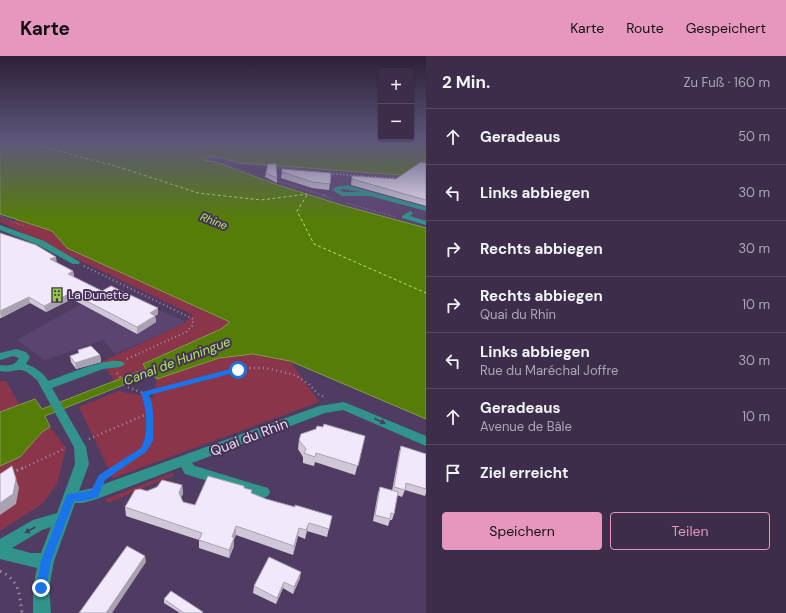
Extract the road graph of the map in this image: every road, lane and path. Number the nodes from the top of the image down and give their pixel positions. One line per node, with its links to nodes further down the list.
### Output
1 (233, 167): 4 (path)
2 (277, 167): 3 (path)
3 (406, 177)
4 (310, 193): 5 (path); 10 (path)
5 (308, 194)
6 (370, 194): 7 (street)
7 (426, 209)
8 (410, 213): 12 (street)
9 (0, 216): 11 (path)
10 (398, 218)
11 (16, 223)
12 (426, 223)
13 (0, 226): 14 (street)
14 (76, 262): 16 (path)
15 (2, 352): 17 (street)
16 (120, 364): 19 (street); 20 (path)
17 (20, 366): 18 (street); 19 (street)
18 (0, 368)
19 (48, 389): 30 (street)
20 (145, 394): 21 (path); 22 (path)
21 (330, 400)
22 (149, 413): 23 (path); 29 (path)
23 (89, 439)
24 (426, 442): 26 (street, Quai du Rhin, one-way to 24)
25 (66, 448): 27 (path)
26 (184, 462): 28 (street); 29 (street, Quai du Rhin)
27 (6, 477)
28 (263, 492)
29 (94, 494): 30 (street, Quai du Rhin)
30 (71, 497): 31 (street)
31 (61, 518): 32 (street, one-way to 32); 34 (street)
32 (0, 547)
33 (0, 552): 34 (street)
34 (46, 561): 37 (street)
35 (0, 571): 36 (path)
36 (22, 613)
37 (42, 613)

